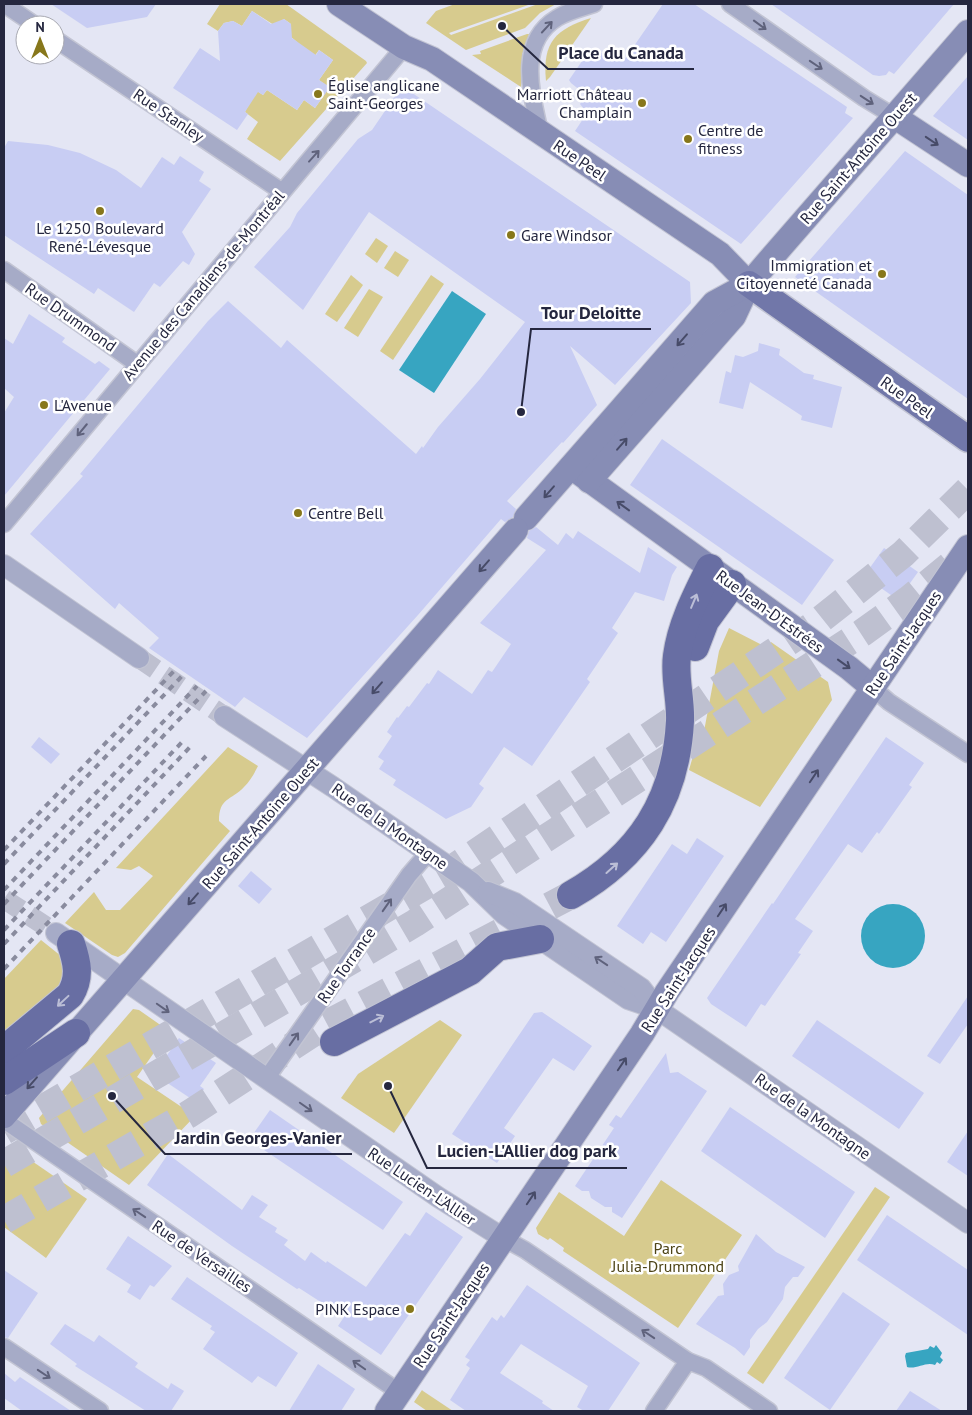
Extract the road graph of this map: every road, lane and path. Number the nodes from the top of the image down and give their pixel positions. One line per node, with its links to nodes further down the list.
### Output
1 (4, 4): 5 (street)
2 (340, 4): 8 (main road, Rue Peel)
3 (594, 4): 10 (street, one-way to 3)
4 (730, 4): 9 (street, one-way to 9)
5 (20, 15)
6 (968, 32): 9 (main road, Rue Saint-Antoine Ouest)
7 (65, 46): 12 (street, Rue Stanley)
8 (404, 48): 10 (main road, Rue Peel); 12 (street, Avenue des Canadiens-de-Montréal, one-way to 8); 14 (main road, Rue Peel)
9 (895, 117): 11 (main road, one-way to 11); 14 (main road, Rue Saint-Antoine Ouest)
10 (540, 133): 14 (main road, Rue Peel)
11 (968, 166)
12 (282, 191): 15 (street, Avenue des Canadiens-de-Montréal)
13 (4, 270): 15 (street, Rue Drummond)
14 (749, 284): 16 (main road, Rue Peel); 17 (main road, Rue Saint-Antoine Ouest, one-way to 17); 18 (main road, Rue Saint-Antoine Ouest, one-way to 14)
15 (137, 364): 19 (street, Avenue des Canadiens-de-Montréal, one-way to 19)
16 (968, 439)
17 (571, 467): 18 (main road, Rue Jean-D'Estrées); 29 (main road, Rue Saint-Antoine Ouest, one-way to 29)
18 (589, 481): 22 (main road, Rue Jean-D'Estrées, one-way to 18)
19 (4, 524)
20 (968, 547): 25 (main road, Rue Saint-Jacques)
21 (4, 565): 24 (street)
22 (710, 568): 23 (main road, Rue Jean-D'Estrées); 26 (highway, one-way to 22)
23 (732, 584): 25 (main road, Rue Jean-D'Estrées, one-way to 25); 26 (highway)
24 (140, 658)
25 (873, 688): 28 (street, Rue Jean-D'Estrées); 36 (main road, Rue Saint-Jacques, one-way to 25)
26 (680, 712): 32 (highway, one-way to 26)
27 (224, 716): 29 (street, Rue de la Montagne)
28 (968, 754)
29 (306, 770): 30 (street, Rue de la Montagne); 35 (main road, Rue Saint-Antoine Ouest, one-way to 35)
30 (428, 852): 31 (street, Rue de la Montagne); 40 (street, Rue Torrance, one-way to 30)
31 (480, 889): 34 (street, Rue de la Montagne); 36 (street, Rue de la Montagne, one-way to 31)
32 (571, 895)
33 (64, 938): 35 (street, Rue Lucien-L'Allier); 39 (highway, one-way to 39)
34 (540, 939): 36 (street, Rue de la Montagne); 38 (highway, one-way to 34)
35 (124, 980): 37 (main road, Rue Saint-Antoine Ouest); 40 (street, Rue Lucien-L'Allier, one-way to 40)
36 (657, 1009): 44 (street, Rue de la Montagne); 45 (main road, Rue Saint-Jacques, one-way to 36)
37 (76, 1033): 41 (highway); 42 (main road, Rue Saint-Antoine Ouest, one-way to 42)
38 (334, 1042)
39 (4, 1050)
40 (266, 1079): 45 (street, Rue Lucien-L'Allier, one-way to 45)
41 (4, 1081)
42 (4, 1116)
43 (4, 1120): 48 (street, Rue de Versailles, one-way to 43)
44 (968, 1223)
45 (503, 1238): 47 (street, Rue Lucien-L'Allier, one-way to 45); 48 (main road, Rue Saint-Jacques)
46 (4, 1347): 49 (street, one-way to 49)
47 (688, 1362): 50 (street); 51 (street, Rue Lucien-L'Allier)
48 (393, 1402)
49 (100, 1411)
50 (654, 1411)
51 (769, 1411)

